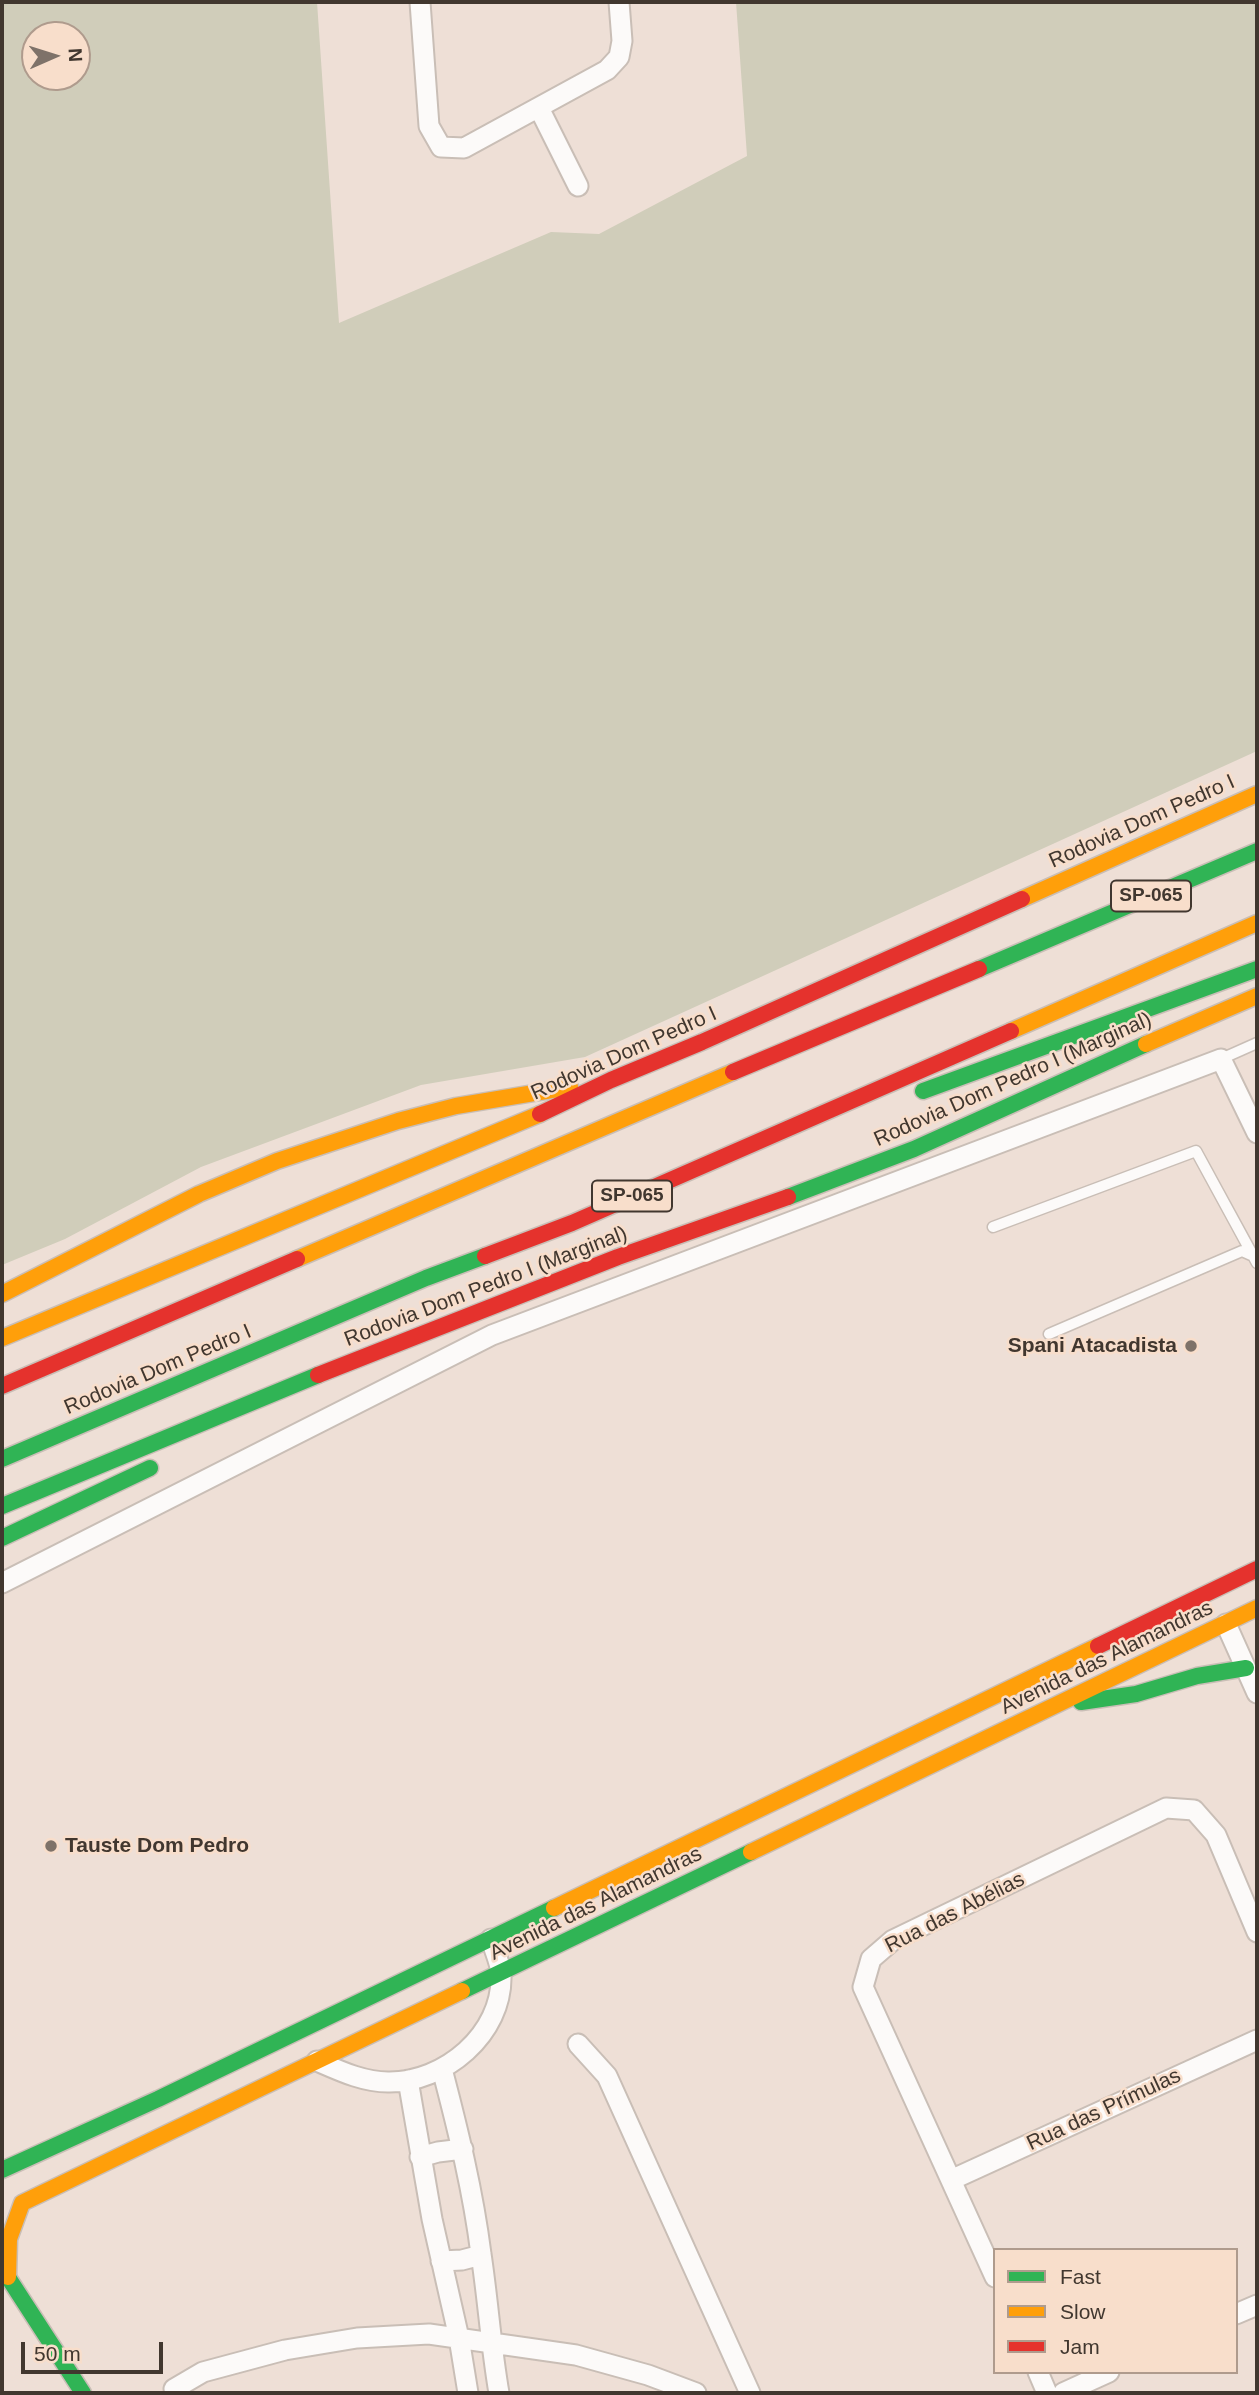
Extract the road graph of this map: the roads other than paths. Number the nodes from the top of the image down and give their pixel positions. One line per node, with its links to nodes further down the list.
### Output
1 (420, 2): 3 (street)
2 (619, 2): 3 (street)
3 (539, 108): 4 (street)
4 (578, 186)
5 (1257, 794): 14 (main road, Rodovia Dom Pedro I)
6 (1257, 851): 9 (main road, SP-065)
7 (1186, 864): 9 (main road)
8 (1257, 923): 18 (main road, Rodovia Dom Pedro I / SP-065)
9 (1044, 942): 25 (main road, SP-065)
10 (1257, 970): 15 (main road)
11 (1257, 996): 24 (main road, Rodovia Dom Pedro I (Marginal) / SP-065)
12 (1257, 1044): 13 (lane)
13 (1221, 1059): 17 (street); 32 (street)
14 (611, 1080): 21 (main road); 23 (main road, Rodovia Dom Pedro I)
15 (906, 1097)
16 (867, 1111): 18 (main road)
17 (1257, 1133)
18 (643, 1191): 27 (main road, Rodovia Dom Pedro I / SP-065)
19 (992, 1227): 20 (lane)
20 (1254, 1259): 22 (lane)
21 (2, 1294)
22 (1049, 1334)
23 (2, 1338)
24 (406, 1340): 26 (main road); 29 (main road, Rodovia Dom Pedro I (Marginal) / SP-065)
25 (2, 1386)
26 (258, 1417)
27 (2, 1459)
28 (160, 1463): 30 (main road)
29 (2, 1506)
30 (2, 1538)
31 (1257, 1569): 38 (main road, Avenida das Alamandras)
32 (2, 1583)
33 (1257, 1608): 34 (main road, Avenida das Alamandras)
34 (1226, 1624): 35 (street); 37 (main road, Avenida das Alamandras)
35 (1245, 1668): 36 (street); 37 (main road)
36 (1257, 1693)
37 (1057, 1705): 39 (main road, Avenida das Alamandras)
38 (922, 1731): 39 (main road); 41 (main road, Avenida das Alamandras)
39 (936, 1763): 42 (main road, Avenida das Alamandras)
40 (1257, 1932): 51 (street, Rua das Abélias)
41 (491, 1939): 42 (street); 50 (main road, Avenida das Alamandras)
42 (501, 1972): 45 (main road, Avenida das Alamandras); 46 (street)
43 (1257, 2039): 51 (street, Rua das Prímulas)
44 (578, 2044): 67 (street)
45 (317, 2061): 47 (street); 54 (main road, Avenida das Alamandras)
46 (442, 2069): 47 (street); 48 (street)
47 (408, 2080): 49 (street)
48 (463, 2148): 49 (street); 52 (street)
49 (420, 2157): 53 (street)
50 (2, 2170)
51 (951, 2180): 55 (street, Rua das Abélias)
52 (481, 2255): 53 (street); 59 (street)
53 (441, 2261): 58 (street)
54 (5, 2273): 63 (main road)
55 (993, 2273)
56 (1257, 2305): 57 (street)
57 (1238, 2313)
58 (459, 2338): 59 (street); 62 (street); 64 (street)
59 (490, 2342): 65 (street); 66 (street)
60 (1039, 2374): 68 (street)
61 (1105, 2374): 69 (street)
62 (174, 2389)
63 (83, 2393)
64 (468, 2393)
65 (499, 2393)
66 (695, 2393)
67 (750, 2393)
68 (1047, 2393)
69 (1063, 2393)

